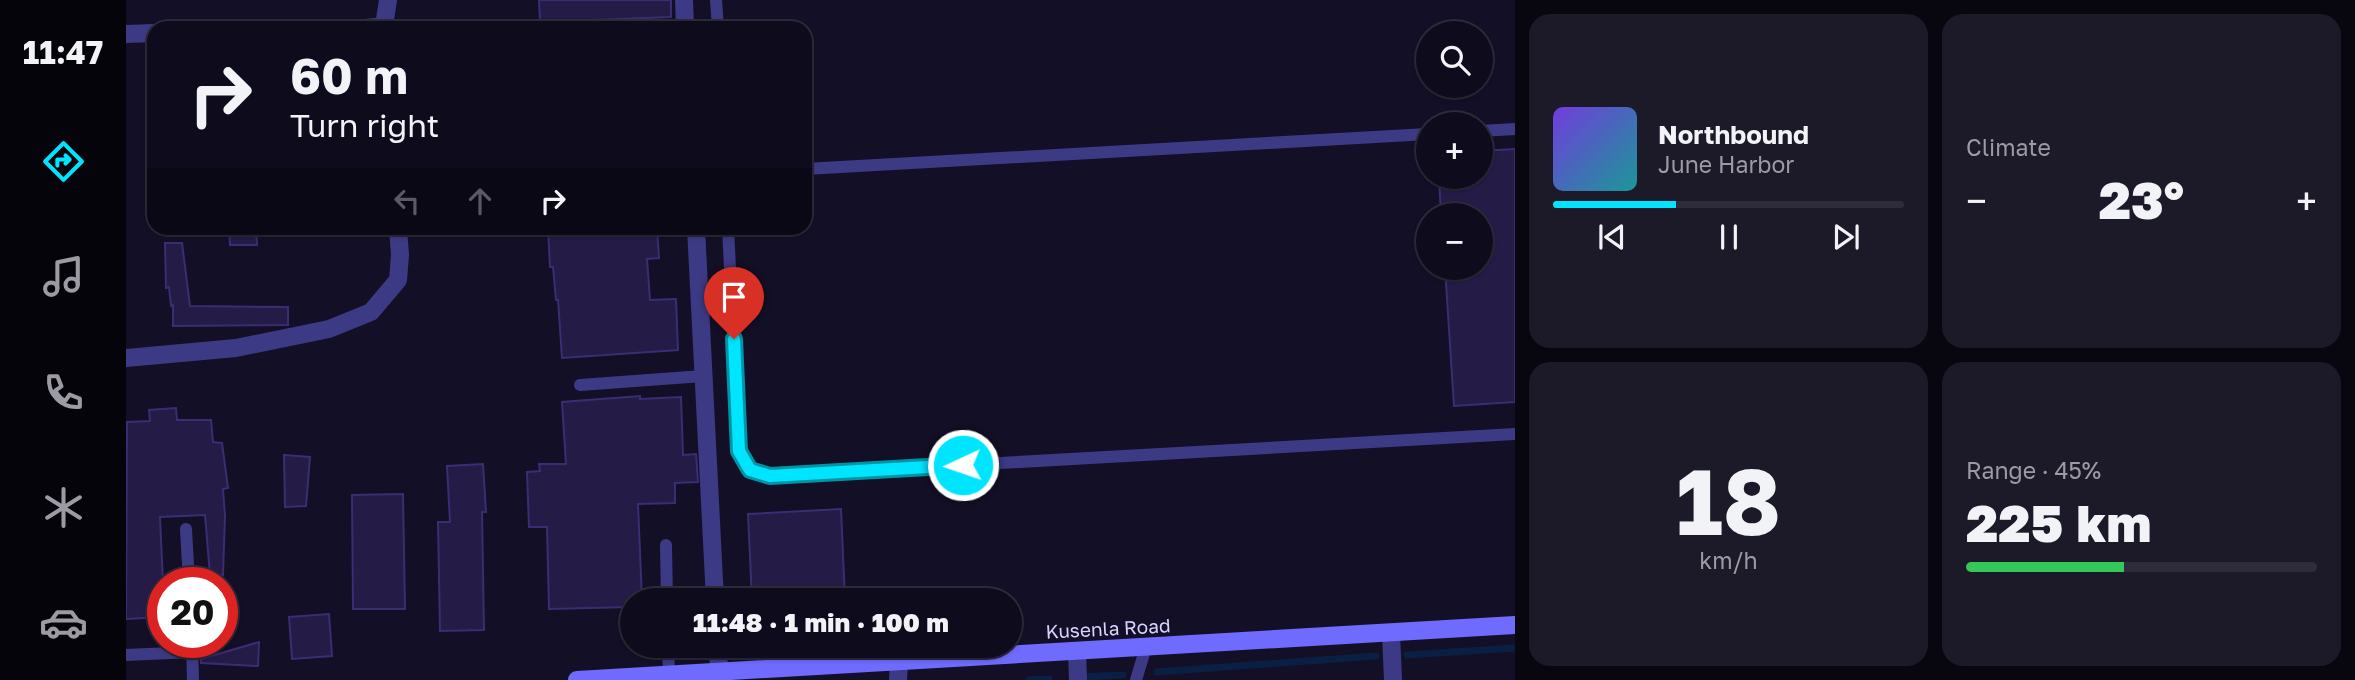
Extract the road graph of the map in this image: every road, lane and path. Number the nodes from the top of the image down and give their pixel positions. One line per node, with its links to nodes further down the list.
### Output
1 (388, 0): 4 (street)
2 (684, 0): 5 (street)
3 (716, 0): 6 (lane)
4 (385, 21)
5 (685, 21)
6 (718, 21)
7 (147, 33): 8 (street)
8 (126, 34)
9 (1515, 129): 10 (lane)
10 (1493, 130)
11 (1416, 135): 12 (lane)
12 (812, 169)
13 (399, 235): 16 (street)
14 (696, 235): 17 (street)
15 (728, 235): 19 (lane)
16 (126, 358)
17 (703, 376): 18 (lane); 24 (street)
18 (580, 385)
19 (1515, 434)
20 (186, 529): 22 (lane)
21 (666, 545): 23 (lane)
22 (188, 567)
23 (667, 588)
24 (714, 588)
25 (1515, 625): 26 (main road, Kusenla Road)
26 (1391, 633): 27 (main road, Kusenla Road); 41 (street)
27 (1146, 647): 28 (main road, Kusenla Road); 40 (lane)
28 (1077, 651): 34 (main road, Kusenla Road); 39 (street)
29 (147, 652): 30 (lane)
30 (126, 655)
31 (193, 658): 37 (lane)
32 (668, 658): 36 (lane)
33 (718, 658): 35 (street)
34 (899, 671): 35 (main road, Kusenla Road)
35 (719, 672): 36 (main road, Kusenla Road)
36 (669, 675): 38 (main road, Kusenla Road)
37 (194, 680)
38 (577, 680)
39 (1078, 680)
40 (1136, 680)
41 (1393, 680)

